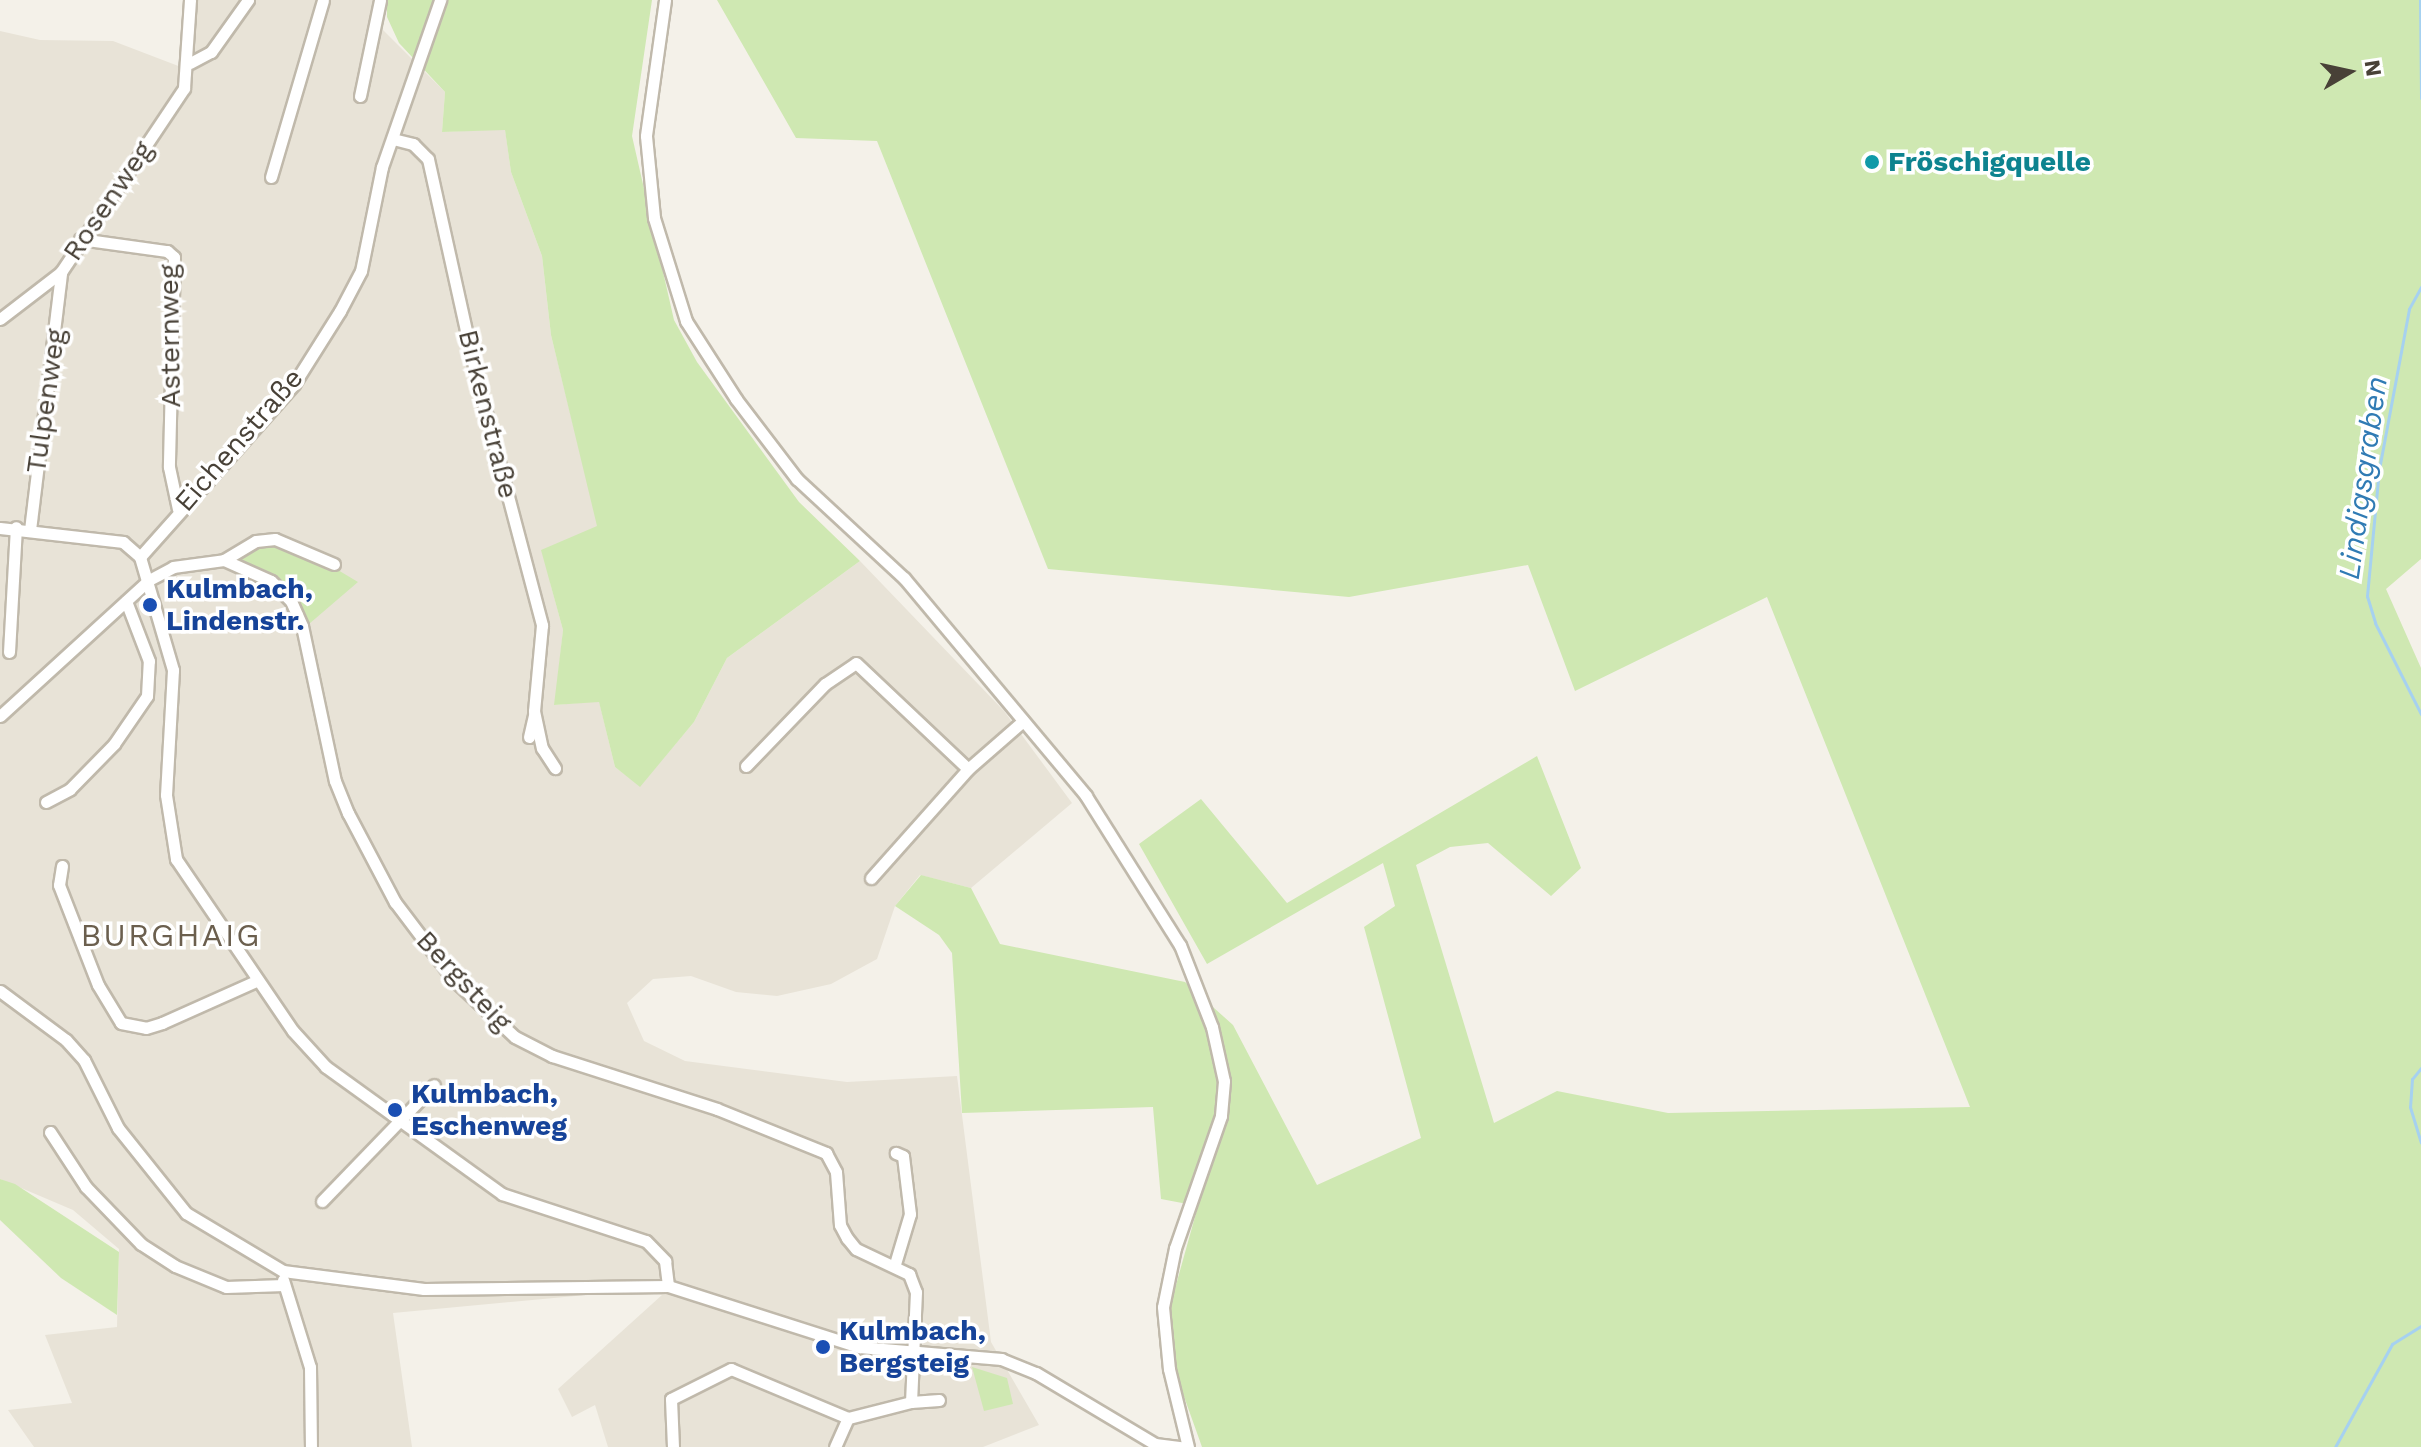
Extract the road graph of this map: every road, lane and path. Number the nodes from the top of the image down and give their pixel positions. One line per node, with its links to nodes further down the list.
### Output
1 (190, 0): 7 (street, Rosenweg)
2 (248, 0): 7 (street)
3 (323, 0): 10 (street)
4 (380, 0): 8 (street)
5 (440, 0): 9 (street, Eichenstraße)
6 (665, 0): 26 (street)
7 (190, 63): 11 (street, Rosenweg)
8 (360, 96)
9 (393, 139): 14 (street, Eichenstraße); 24 (street, Birkenstraße)
10 (271, 177)
11 (80, 239): 12 (street, Rosenweg); 14 (street, Asternweg)
12 (61, 272): 13 (street, Rosenweg); 17 (street, Tulpenweg)
13 (0, 319)
14 (178, 509): 18 (street, Eichenstraße)
15 (16, 527): 16 (street); 17 (street); 23 (street)
16 (0, 528)
17 (30, 530): 18 (street)
18 (140, 557): 21 (street)
19 (224, 560): 20 (street); 21 (street); 41 (street, Bergsteig)
20 (334, 564)
21 (149, 580): 22 (street); 34 (street)
22 (126, 601): 25 (street); 31 (street)
23 (9, 652)
24 (534, 711): 27 (street, Birkenstraße); 29 (street, Birkenstraße)
25 (0, 716)
26 (1023, 721): 30 (street); 53 (street)
27 (529, 737)
28 (746, 766): 30 (street)
29 (555, 768)
30 (968, 769): 33 (street)
31 (46, 802)
32 (62, 866): 34 (street)
33 (871, 878)
34 (256, 981): 37 (street)
35 (0, 991): 42 (street)
36 (434, 1085): 37 (street)
37 (397, 1122): 40 (street); 44 (street)
38 (50, 1132): 43 (street)
39 (896, 1153): 41 (street)
40 (322, 1201)
41 (895, 1264): 45 (street)
42 (283, 1271): 43 (street); 44 (street)
43 (284, 1285): 49 (street)
44 (668, 1286): 45 (street)
45 (912, 1352): 47 (street); 52 (street)
46 (939, 1400): 47 (street)
47 (911, 1402): 48 (street)
48 (848, 1418): 50 (street); 51 (street)
49 (311, 1447)
50 (673, 1447)
51 (835, 1447)
52 (1181, 1447)
53 (1188, 1447)

